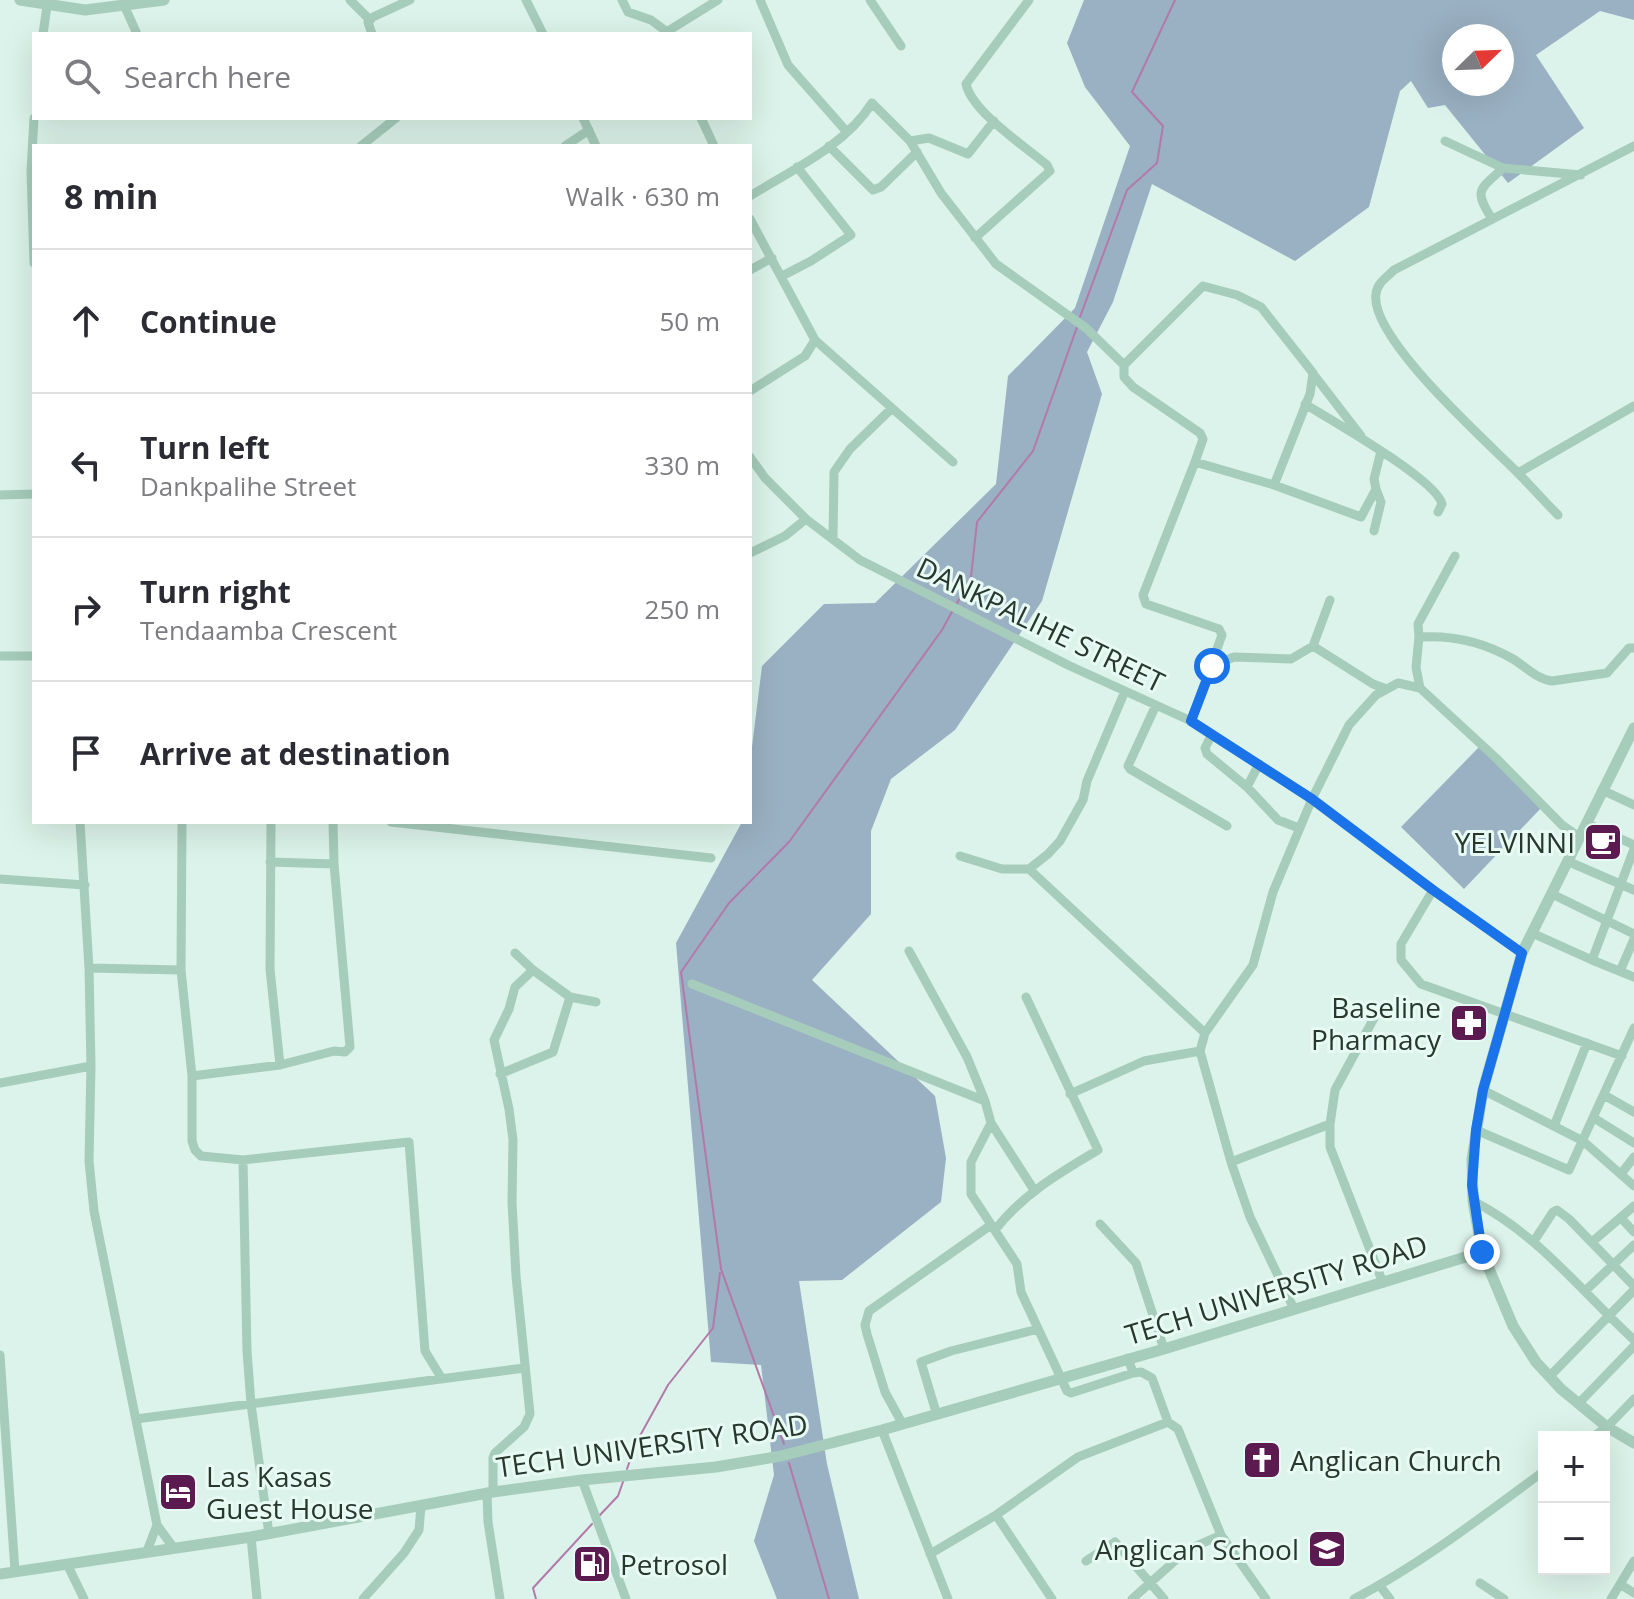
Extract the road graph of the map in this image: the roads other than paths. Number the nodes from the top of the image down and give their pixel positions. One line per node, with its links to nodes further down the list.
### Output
1 (20, 0): 13 (street)
2 (164, 0): 12 (street)
3 (350, 0): 14 (street)
4 (410, 0): 11 (street)
5 (526, 0): 18 (street)
6 (622, 0): 19 (street)
7 (718, 0): 20 (street)
8 (760, 0): 28 (street)
9 (870, 0): 21 (street)
10 (1029, 0): 26 (street)
11 (394, 3): 14 (street)
12 (124, 5): 13 (street); 16 (street)
13 (47, 6): 15 (street)
14 (370, 20): 17 (street)
15 (43, 32)
16 (136, 32)
17 (371, 32)
18 (542, 32)
19 (668, 32)
20 (670, 32)
21 (901, 46)
22 (34, 120): 31 (street)
23 (394, 120): 32 (street)
24 (584, 120): 27 (street)
25 (702, 120): 35 (street)
26 (994, 121): 29 (street); 45 (street)
27 (589, 130): 33 (street); 34 (street)
28 (846, 131): 29 (street); 36 (street)
29 (910, 141): 38 (street)
30 (1445, 141): 40 (street)
31 (33, 144)
32 (364, 144)
33 (568, 144)
34 (595, 144)
35 (713, 144)
36 (829, 146): 38 (street); 39 (street)
37 (1634, 146): 41 (street)
38 (917, 152): 45 (street)
39 (797, 167): 42 (street); 48 (street)
40 (1503, 168): 41 (street); 43 (street)
41 (1581, 175): 43 (street)
42 (752, 195)
43 (1492, 219): 61 (street)
44 (752, 223): 46 (street)
45 (975, 238): 50 (street)
46 (772, 258): 47 (street); 48 (street)
47 (752, 269)
48 (782, 276): 49 (street)
49 (815, 340): 52 (street); 55 (street)
50 (1124, 365): 51 (street); 60 (street)
51 (1313, 373): 53 (street); 56 (street)
52 (752, 390)
53 (1305, 404): 56 (street); 62 (street)
54 (1634, 406): 61 (street)
55 (891, 409): 59 (street); 70 (street)
56 (1366, 442): 57 (street)
57 (1381, 451): 63 (street); 66 (street)
58 (752, 460): 68 (street, DANKPALIHE STREET)
59 (953, 462)
60 (1195, 462): 62 (street); 79 (street)
61 (1518, 473): 67 (street)
62 (1274, 485): 63 (street)
63 (1376, 489): 69 (street)
64 (32, 494): 65 (street)
65 (0, 495)
66 (1438, 512)
67 (1558, 515)
68 (806, 519): 70 (street, DANKPALIHE STREET); 71 (street)
69 (1374, 531)
70 (833, 538): 82 (street, DANKPALIHE STREET)
71 (752, 552)
72 (1455, 556): 74 (street)
73 (1330, 600): 75 (street)
74 (1419, 637): 76 (street); 80 (street)
75 (1313, 646): 79 (street); 81 (street)
76 (1634, 648)
77 (0, 656): 78 (street)
78 (32, 656)
79 (1212, 666): 84 (street)
80 (1420, 688): 81 (street); 101 (street)
81 (1387, 689): 90 (street)
82 (1125, 691): 83 (street, DANKPALIHE STREET); 108 (street)
83 (1156, 705): 84 (street, DANKPALIHE STREET); 99 (street)
84 (1191, 721): 86 (street, DANKPALIHE STREET)
85 (1634, 728): 89 (street)
86 (1212, 734): 87 (street, DANKPALIHE STREET); 88 (street)
87 (1259, 764): 88 (street); 90 (street, DANKPALIHE STREET)
88 (1247, 787): 100 (street)
89 (1602, 790): 91 (street); 92 (street)
90 (1312, 799): 100 (street); 112 (street, DANKPALIHE STREET)
91 (1634, 805)
92 (1586, 823): 101 (street); 102 (street)
93 (80, 824): 111 (street)
94 (182, 824): 123 (street)
95 (271, 824): 106 (street)
96 (333, 824): 107 (street)
97 (436, 824): 98 (street)
98 (482, 826): 104 (street)
99 (1227, 826)
100 (1299, 828): 134 (street)
101 (1579, 837): 105 (street)
102 (1634, 847): 110 (street)
103 (960, 856): 108 (street)
104 (711, 858)
105 (1567, 861): 110 (street); 114 (street)
106 (270, 862): 107 (street); 138 (street)
107 (334, 864): 138 (street)
108 (1029, 869): 134 (street)
109 (0, 879): 111 (street)
110 (1619, 884): 113 (street); 115 (street)
111 (85, 885): 122 (street)
112 (1433, 890): 120 (street, DANKPALIHE STREET); 131 (street)
113 (1634, 890)
114 (1552, 894): 115 (street); 116 (street)
115 (1607, 921): 117 (street); 121 (street)
116 (1532, 933): 120 (street); 121 (street)
117 (1634, 937): 125 (street)
118 (909, 951): 146 (street)
119 (515, 953): 124 (street)
120 (1522, 953): 131 (street)
121 (1592, 960): 125 (street)
122 (89, 968): 123 (street); 139 (street)
123 (181, 970): 141 (street)
124 (533, 970): 128 (street); 140 (street)
125 (1620, 971): 126 (street)
126 (1634, 977)
127 (692, 984): 146 (street)
128 (570, 997): 130 (street); 140 (street)
129 (1026, 997): 144 (street)
130 (596, 1002)
131 (1505, 1015): 135 (street); 143 (street)
132 (1374, 1018): 150 (street)
133 (1634, 1028): 137 (street)
134 (1205, 1033): 136 (street)
135 (1587, 1043): 137 (street); 151 (street)
136 (1200, 1051): 144 (street); 157 (street)
137 (1622, 1056): 145 (street)
138 (280, 1065): 141 (street)
139 (91, 1066): 142 (street); 193 (street)
140 (500, 1074): 183 (street)
141 (192, 1076): 156 (street)
142 (0, 1083)
143 (1483, 1090): 151 (street); 152 (street)
144 (1070, 1094): 160 (street)
145 (1604, 1095): 147 (street); 148 (street)
146 (985, 1101): 149 (street)
147 (1634, 1112)
148 (1594, 1118): 153 (street); 154 (street)
149 (991, 1123): 160 (street); 165 (street)
150 (1330, 1124): 157 (street); 172 (street)
151 (1554, 1126): 153 (street)
152 (1476, 1130): 153 (street); 161 (street)
153 (1583, 1141): 158 (street)
154 (1634, 1143)
155 (1634, 1157): 158 (street)
156 (243, 1160): 188 (street); 191 (street)
157 (1231, 1162): 175 (street)
158 (1621, 1174): 159 (street)
159 (1634, 1186)
160 (1034, 1190): 165 (street)
161 (1473, 1201): 167 (street); 170 (street)
162 (1634, 1206): 163 (street)
163 (1621, 1218): 166 (street); 168 (street)
164 (1100, 1224): 180 (street)
165 (993, 1227): 177 (street); 195 (street)
166 (1634, 1232)
167 (1534, 1241): 168 (street); 174 (street)
168 (1592, 1242): 171 (street)
169 (1634, 1245): 171 (street)
170 (1482, 1252): 172 (street, TECH UNIVERSITY ROAD); 187 (street)
171 (1613, 1265): 173 (street); 174 (street)
172 (1383, 1283): 175 (street, TECH UNIVERSITY ROAD)
173 (1634, 1288): 176 (street)
174 (1585, 1291): 176 (street)
175 (1294, 1309): 180 (street, TECH UNIVERSITY ROAD)
176 (1608, 1316): 178 (street); 187 (street)
177 (1038, 1329): 186 (street); 192 (street)
178 (1634, 1340)
179 (1634, 1346): 190 (street)
180 (1164, 1349): 182 (street, TECH UNIVERSITY ROAD)
181 (0, 1355): 184 (street)
182 (1128, 1358): 185 (street); 186 (street, TECH UNIVERSITY ROAD)
183 (524, 1368): 188 (street); 202 (street)
184 (1, 1370): 215 (street)
185 (1133, 1373): 186 (street); 194 (street)
186 (1061, 1377): 192 (street, TECH UNIVERSITY ROAD)
187 (1549, 1377): 190 (street)
188 (442, 1379): 191 (street)
189 (1634, 1399): 196 (street)
190 (1579, 1403): 196 (street)
191 (251, 1404): 193 (street); 206 (street)
192 (936, 1412): 195 (street, TECH UNIVERSITY ROAD)
193 (136, 1419): 205 (street)
194 (1168, 1422): 204 (street); 207 (street)
195 (902, 1423): 197 (street, TECH UNIVERSITY ROAD)
196 (1607, 1427): 198 (street); 199 (street)
197 (882, 1430): 201 (street, TECH UNIVERSITY ROAD); 211 (street)
198 (1601, 1431)
199 (1634, 1443)
200 (1538, 1475): 220 (street)
201 (582, 1480): 202 (street, TECH UNIVERSITY ROAD); 226 (street)
202 (490, 1493): 203 (street, TECH UNIVERSITY ROAD); 225 (street)
203 (421, 1506): 206 (street, TECH UNIVERSITY ROAD); 224 (street)
204 (996, 1515): 211 (street); 228 (street)
205 (157, 1525): 209 (street); 210 (street)
206 (269, 1534): 208 (street, TECH UNIVERSITY ROAD)
207 (1221, 1535): 217 (street); 231 (street)
208 (251, 1537): 209 (street, TECH UNIVERSITY ROAD); 223 (street)
209 (173, 1547): 210 (street, TECH UNIVERSITY ROAD)
210 (147, 1551): 214 (street, TECH UNIVERSITY ROAD)
211 (930, 1554): 227 (street)
212 (1086, 1561): 217 (street)
213 (1634, 1561): 219 (street)
214 (67, 1564): 215 (street, TECH UNIVERSITY ROAD); 222 (street)
215 (15, 1571): 216 (street, TECH UNIVERSITY ROAD)
216 (0, 1574)
217 (1152, 1583): 229 (street); 230 (street)
218 (1480, 1583): 234 (street)
219 (1620, 1584): 221 (street); 235 (street)
220 (1380, 1586): 232 (street); 233 (street)
221 (1634, 1593)
222 (84, 1599)
223 (257, 1599)
224 (363, 1599)
225 (500, 1599)
226 (626, 1599)
227 (948, 1599)
228 (1052, 1599)
229 (1132, 1599)
230 (1164, 1599)
231 (1266, 1599)
232 (1354, 1599)
233 (1390, 1599)
234 (1504, 1599)
235 (1611, 1599)

